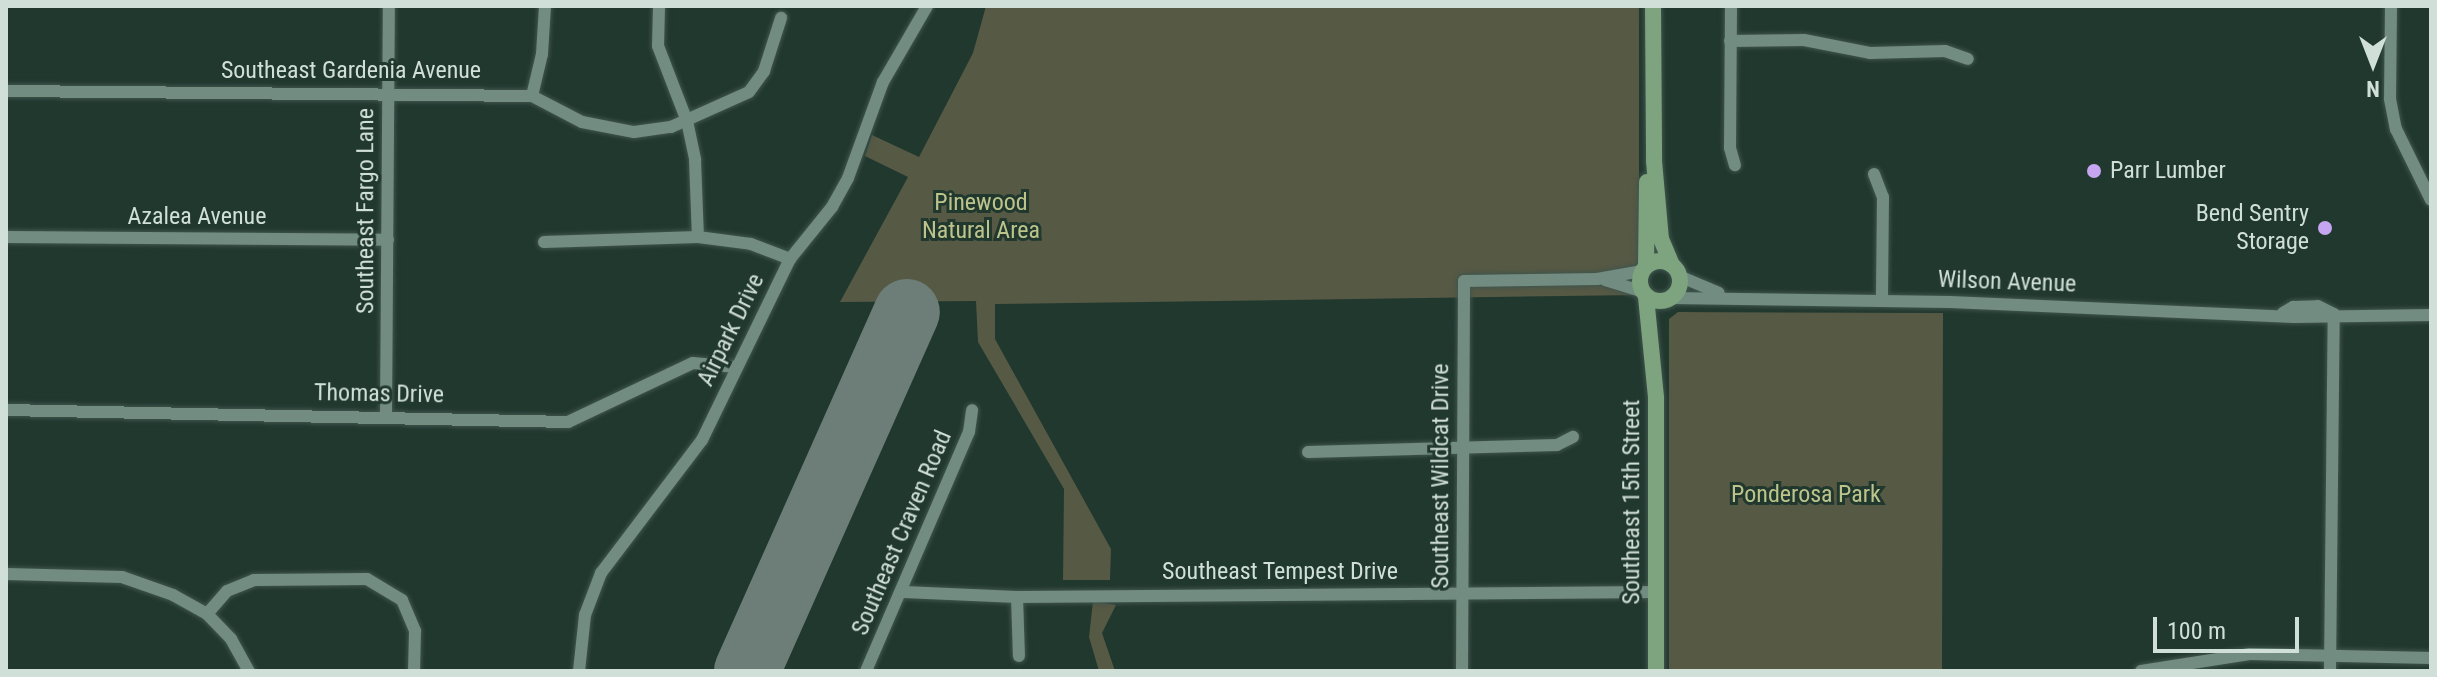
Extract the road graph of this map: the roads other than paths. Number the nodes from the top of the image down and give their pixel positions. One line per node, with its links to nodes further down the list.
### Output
1 (389, 6): 12 (street, Southeast Fargo Lane)
2 (545, 6): 13 (street)
3 (659, 6): 14 (street)
4 (927, 6): 23 (street, Airpark Drive)
5 (1653, 6): 15 (main road)
6 (1731, 6): 9 (street)
7 (2391, 6): 18 (street)
8 (781, 18): 14 (street, Southeast Gardenia Avenue)
9 (1730, 41): 10 (street); 16 (street)
10 (1968, 59)
11 (6, 91): 12 (street, Southeast Gardenia Avenue)
12 (389, 93): 13 (street, Southeast Gardenia Avenue); 21 (street, Southeast Fargo Lane)
13 (532, 96): 14 (street, Southeast Gardenia Avenue)
14 (687, 121): 20 (street)
15 (1654, 161): 24 (main road); 25 (main road)
16 (1735, 165)
17 (1874, 174): 30 (street)
18 (2431, 200)
19 (6, 237): 21 (street, Azalea Avenue)
20 (698, 237): 22 (street); 23 (street)
21 (388, 240): 37 (street, Southeast Fargo Lane)
22 (544, 242)
23 (790, 259): 34 (street, Airpark Drive)
24 (1644, 268): 25 (main road); 26 (street); 27 (main road, Southeast 15th Street)
25 (1676, 270): 28 (street, Wilson Avenue); 29 (main road, Southeast 15th Street)
26 (1597, 279): 27 (street); 39 (street, Southeast Wildcat Drive)
27 (1644, 294): 29 (main road); 33 (main road, Southeast 15th Street)
28 (1730, 296): 29 (street, Wilson Avenue); 30 (street, Wilson Avenue)
29 (1668, 299): 33 (main road, Southeast 15th Street)
30 (1882, 300): 31 (street, Wilson Avenue)
31 (2334, 314): 32 (street, Wilson Avenue); 47 (street)
32 (2431, 315)
33 (1653, 333): 43 (main road, Southeast 15th Street)
34 (736, 367): 37 (street, Thomas Drive); 52 (street, Airpark Drive)
35 (6, 410): 37 (street, Thomas Drive)
36 (972, 410): 42 (street, Southeast Craven Road)
37 (386, 416)
38 (1573, 437): 39 (street)
39 (1463, 447): 40 (street); 44 (street, Southeast Wildcat Drive)
40 (1308, 452)
41 (6, 574): 46 (street)
42 (904, 592): 45 (street, Southeast Tempest Drive); 53 (street, Southeast Craven Road)
43 (1657, 592): 44 (street, Southeast Tempest Drive); 55 (main road, Southeast 15th Street)
44 (1464, 593): 45 (street, Southeast Tempest Drive); 54 (street, Southeast Wildcat Drive)
45 (1017, 597): 48 (street)
46 (207, 614): 50 (street); 51 (street)
47 (2329, 655): 49 (street); 56 (street); 57 (street)
48 (1019, 656)
49 (2431, 658)
50 (249, 671)
51 (414, 671)
52 (579, 671)
53 (866, 671)
54 (1462, 671)
55 (1656, 671)
56 (2141, 671)
57 (2330, 671)

